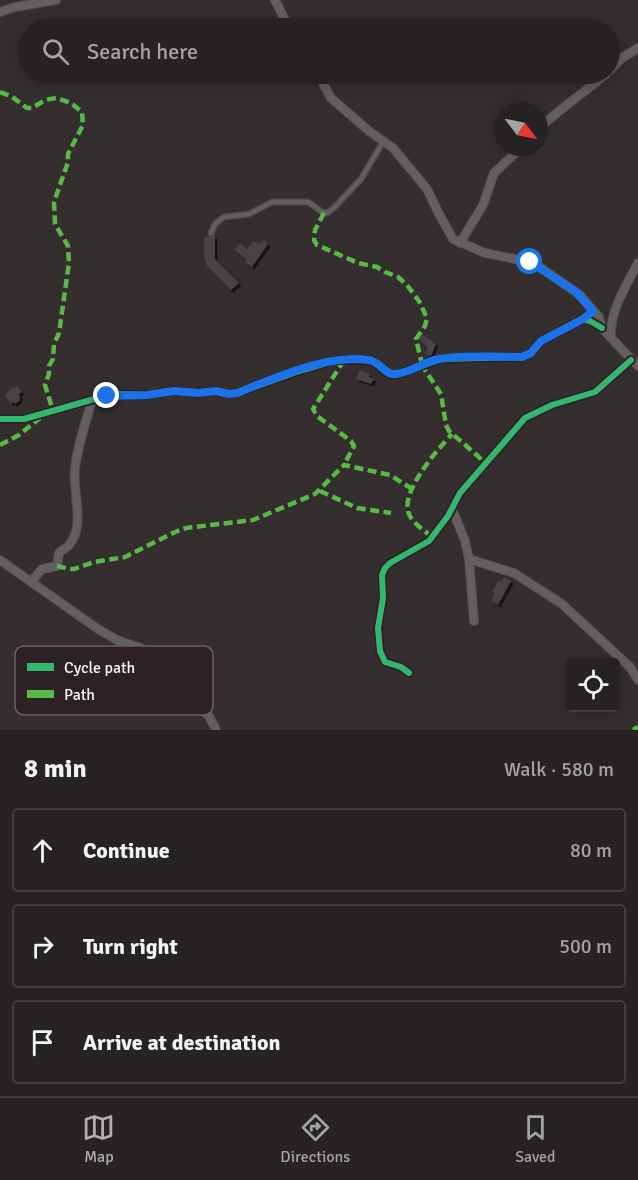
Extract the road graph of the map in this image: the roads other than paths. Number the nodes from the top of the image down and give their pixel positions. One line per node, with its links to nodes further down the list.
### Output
1 (56, 0): 3 (street)
2 (274, 0): 4 (street)
3 (0, 12)
4 (284, 18)
5 (638, 48): 6 (street)
6 (620, 60)
7 (323, 84): 10 (street)
8 (594, 84): 9 (street)
9 (548, 120)
10 (384, 142): 12 (lane); 13 (street)
11 (512, 156): 13 (street)
12 (211, 233)
13 (460, 243): 15 (street)
14 (638, 263): 18 (street)
15 (593, 311): 16 (street); 17 (street)
16 (583, 319): 17 (street); 21 (street)
17 (602, 328): 18 (street)
18 (611, 338): 19 (street)
19 (631, 360): 20 (street); 23 (street)
20 (638, 366)
21 (92, 401): 22 (street); 26 (street)
22 (0, 419)
23 (452, 509): 24 (street); 29 (street)
24 (469, 559): 27 (street); 30 (street)
25 (0, 560): 26 (street)
26 (31, 582): 28 (street)
27 (474, 621)
28 (135, 646)
29 (409, 673)
30 (638, 680)
31 (208, 715): 32 (street)
32 (216, 730)

